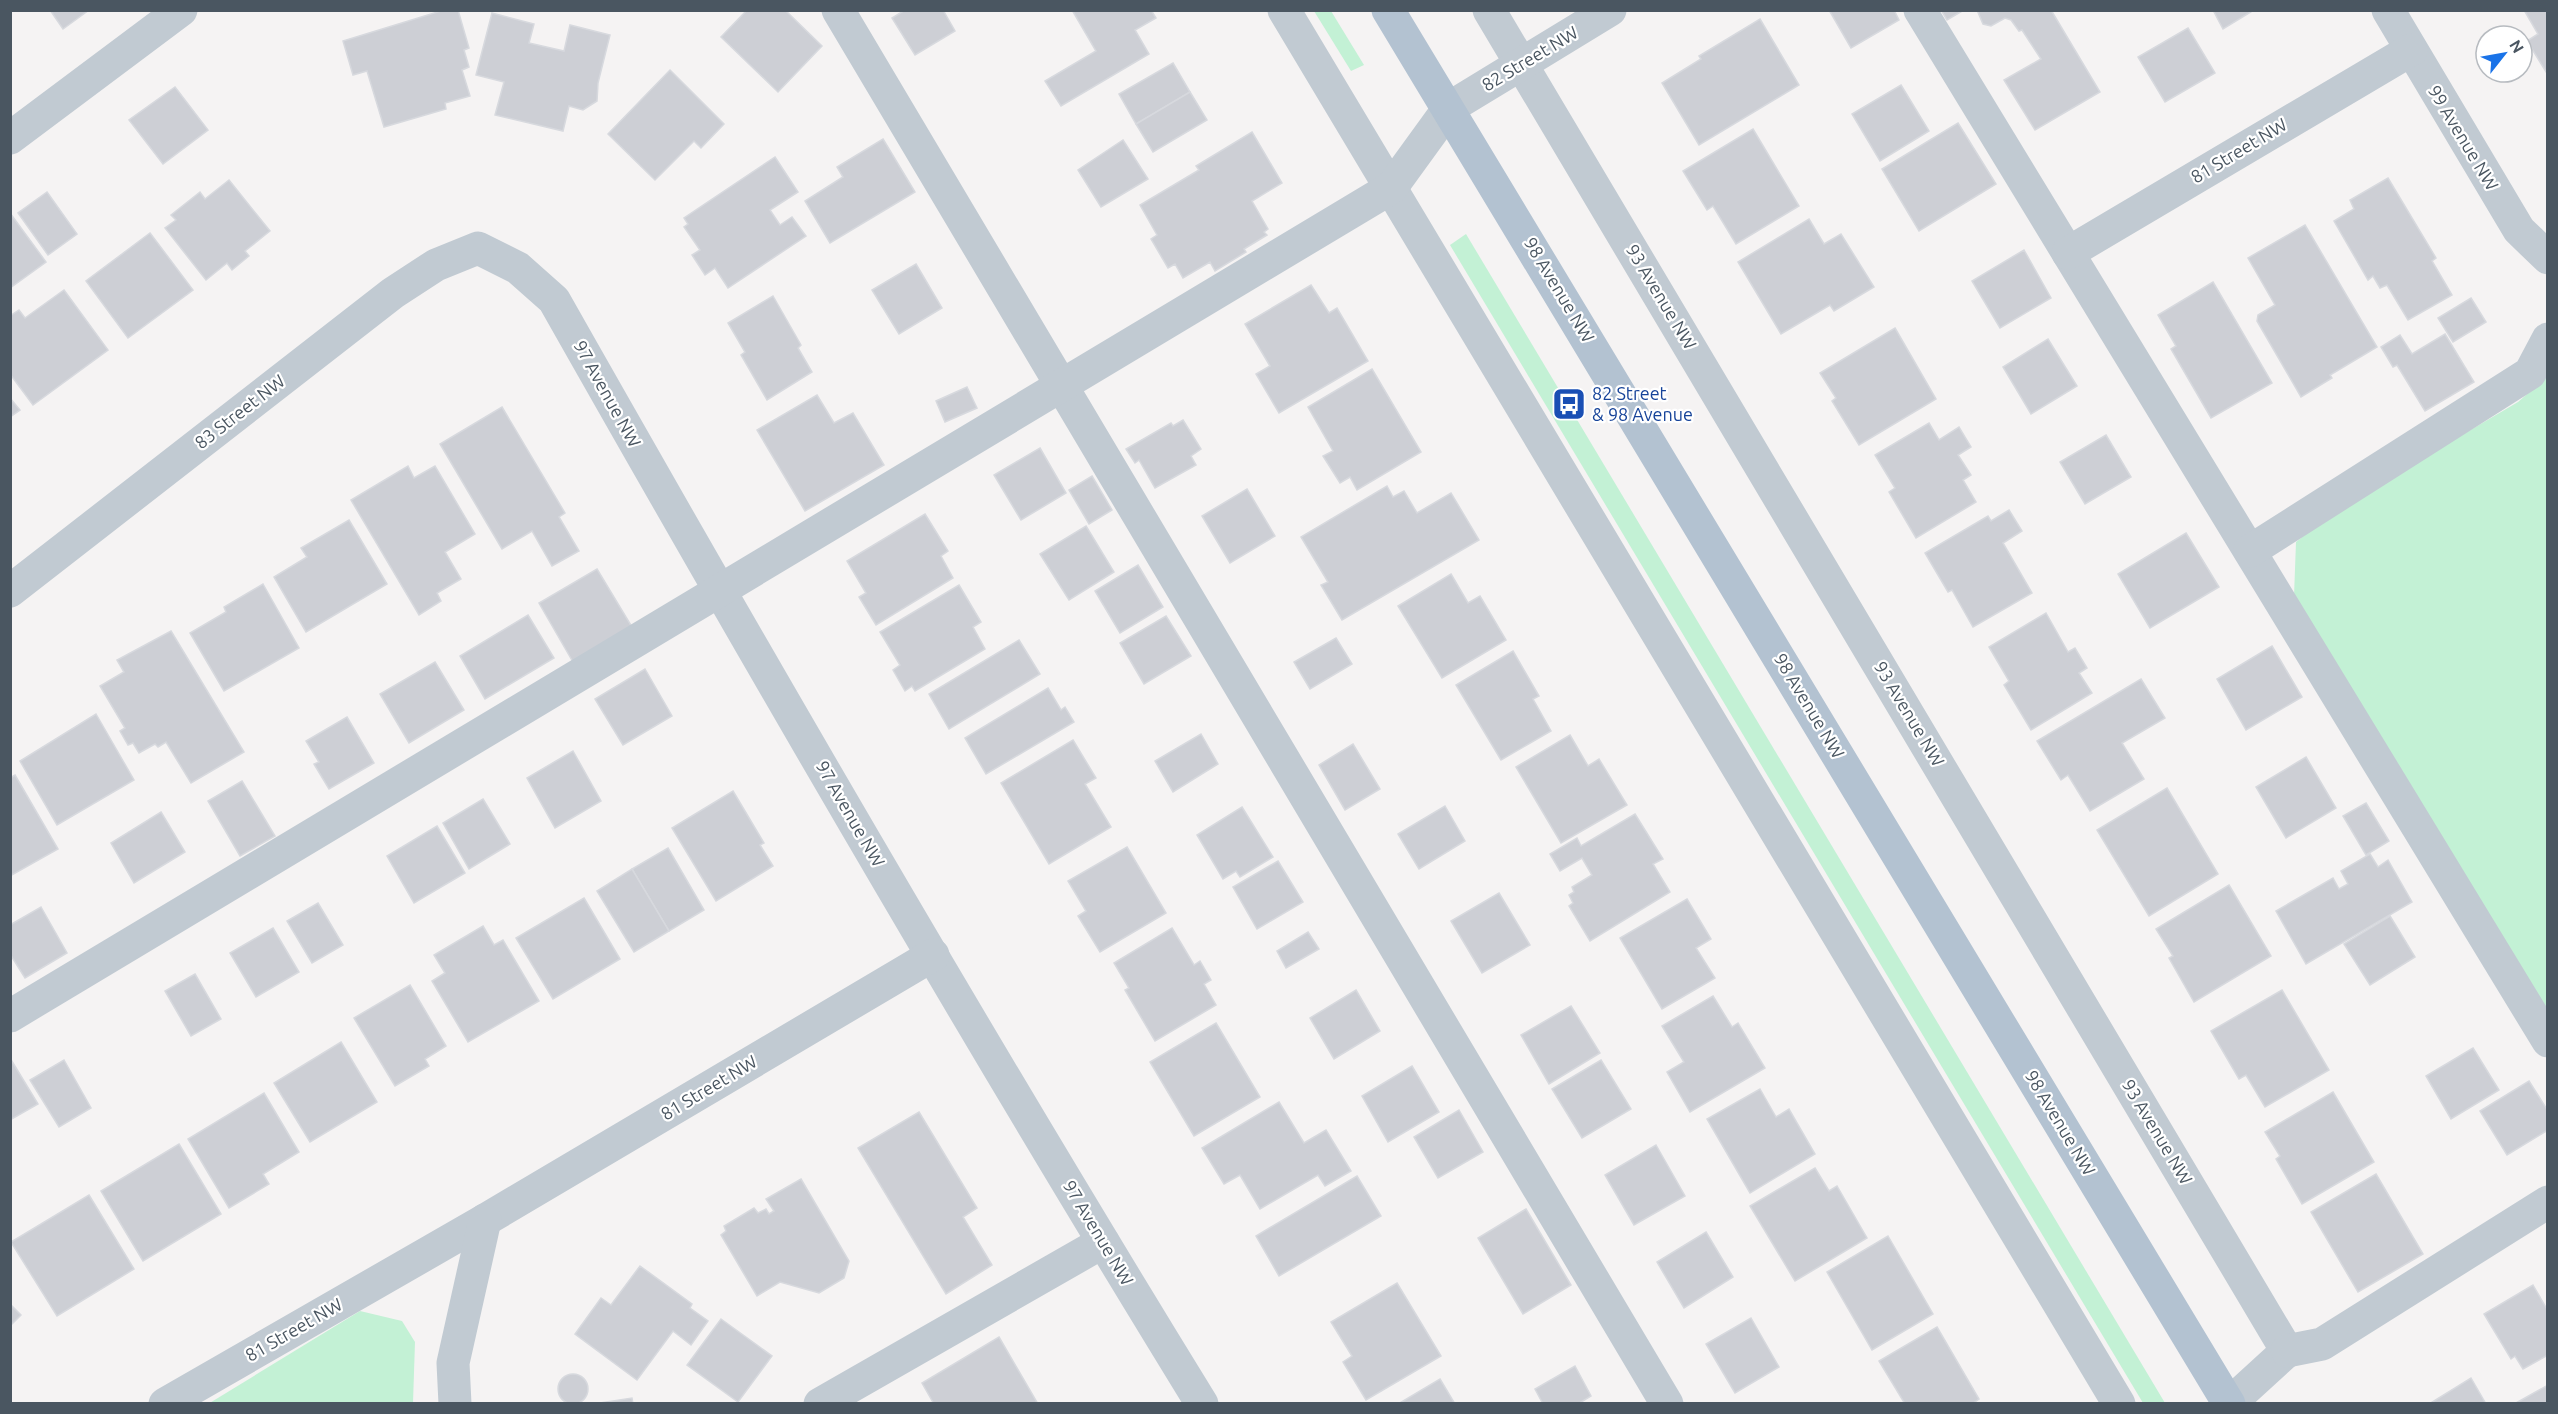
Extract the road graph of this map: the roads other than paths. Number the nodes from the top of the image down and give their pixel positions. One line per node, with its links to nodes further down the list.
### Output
1 (181, 10): 12 (street)
2 (838, 10): 18 (street)
3 (1284, 10): 13 (street)
4 (1388, 10): 11 (main road, 98 Avenue NW)
5 (1489, 10): 10 (street, 93 Avenue NW)
6 (1610, 10): 10 (street, 82 Street NW)
7 (1920, 10): 15 (street)
8 (2388, 10): 9 (street, 99 Avenue NW)
9 (2410, 50): 15 (street, 81 Street NW); 16 (street, 99 Avenue NW)
10 (1522, 64): 11 (street, 82 Street NW); 28 (street, 93 Avenue NW)
11 (1449, 108): 13 (street); 35 (main road, 98 Avenue NW)
12 (10, 138)
13 (1391, 188): 18 (street); 34 (street)
14 (478, 248): 20 (street, 83 Street NW); 21 (street, 97 Avenue NW)
15 (2068, 253): 19 (street)
16 (2547, 258)
17 (2547, 339): 19 (street)
18 (1060, 386): 21 (street); 33 (street)
19 (2250, 551): 24 (street)
20 (10, 591)
21 (718, 591): 22 (street, 97 Avenue NW); 23 (street)
22 (933, 955): 26 (street, 81 Street NW); 27 (street, 97 Avenue NW)
23 (10, 1016)
24 (2547, 1041)
25 (2547, 1202): 28 (street)
26 (485, 1220): 29 (street, 81 Street NW); 30 (street)
27 (1102, 1242): 31 (street); 32 (street, 97 Avenue NW)
28 (2288, 1351): 35 (street)
29 (165, 1404)
30 (454, 1404)
31 (820, 1404)
32 (1202, 1404)
33 (1667, 1404)
34 (2119, 1404)
35 (2229, 1404)

